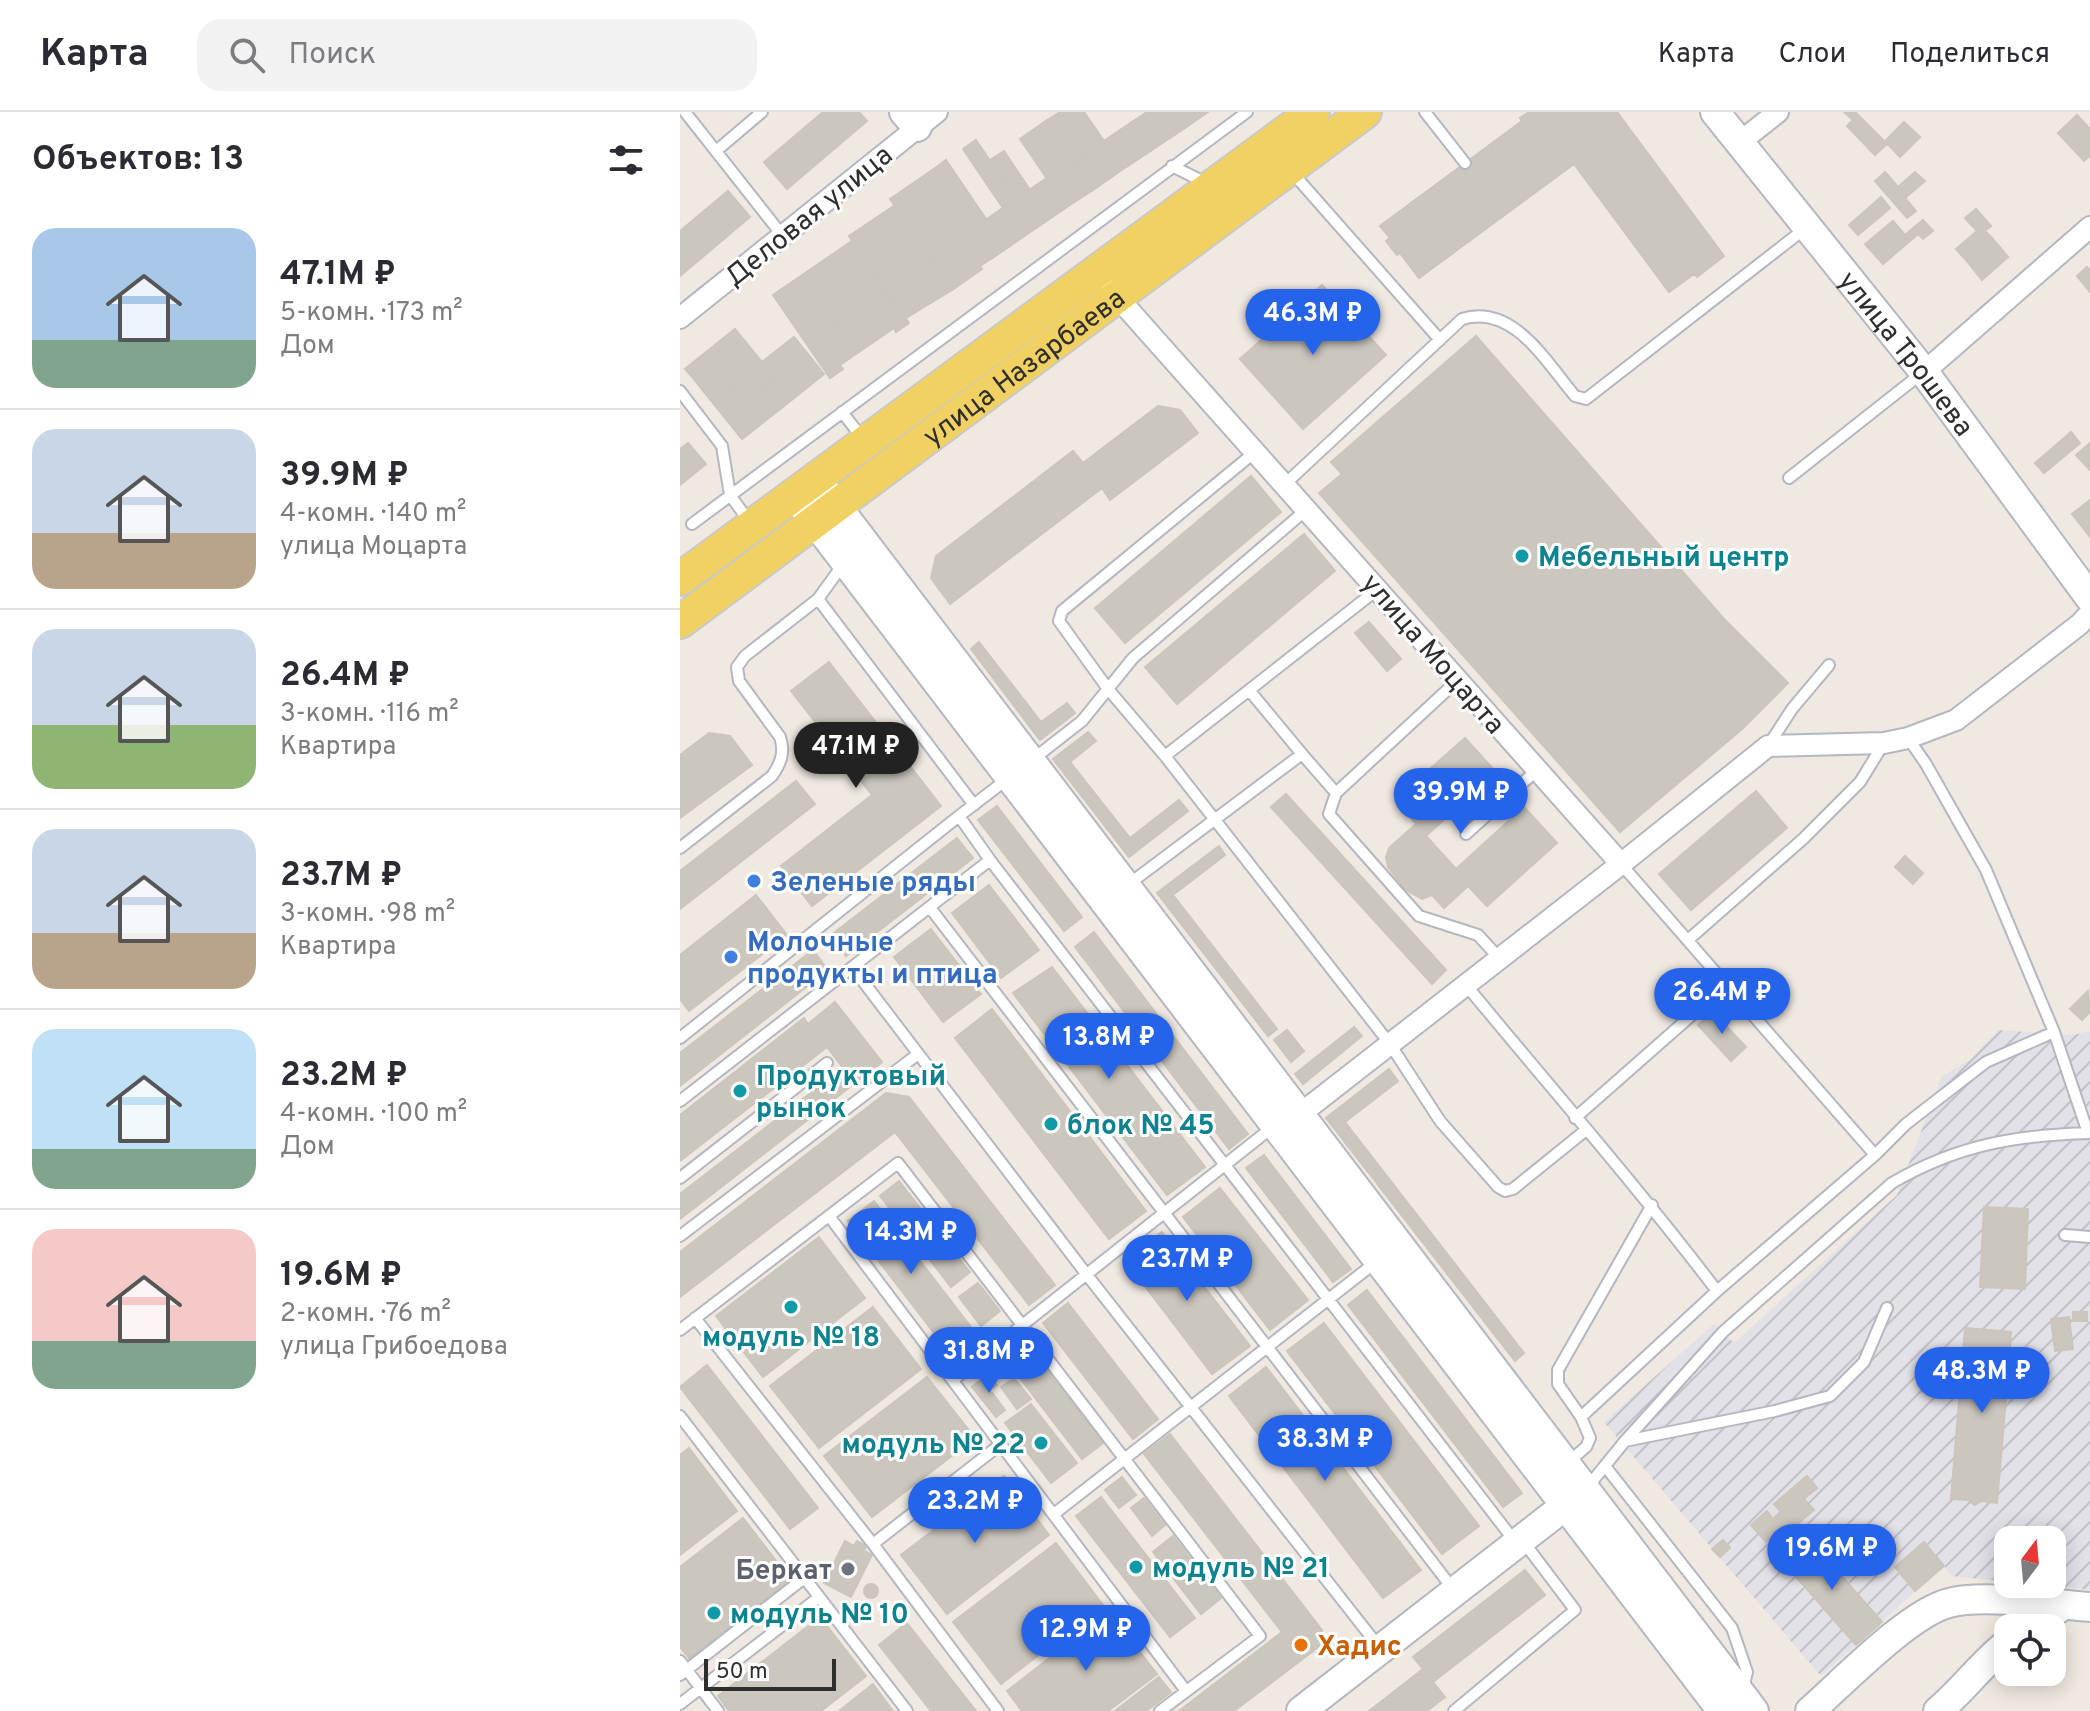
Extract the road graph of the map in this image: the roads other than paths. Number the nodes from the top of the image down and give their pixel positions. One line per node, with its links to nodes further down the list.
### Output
1 (685, 112): 11 (lane)
2 (762, 112): 11 (lane)
3 (1247, 112): 13 (lane)
4 (1313, 112): 15 (main road, улица Назарбаева)
5 (1365, 112): 14 (main road, улица Назарбаева)
6 (1425, 112): 12 (lane)
7 (1715, 112): 10 (street, улица Трошева)
8 (1778, 112): 10 (street)
9 (919, 117): 18 (street, Деловая улица)
10 (1740, 142): 16 (street, улица Трошева)
11 (716, 151): 18 (lane)
12 (1465, 163)
13 (1172, 166): 15 (lane); 25 (lane)
14 (1289, 169): 20 (main road, улица Назарбаева); 22 (lane)
15 (1213, 186): 19 (main road, улица Назарбаева)
16 (1808, 227): 22 (lane); 23 (street, улица Трошева)
17 (2090, 227): 23 (street)
18 (782, 235): 21 (street, Деловая улица)
19 (1095, 272): 20 (street, улица Моцарта); 26 (main road, улица Назарбаева)
20 (1117, 296): 27 (street, улица Моцарта); 33 (main road, улица Назарбаева)
21 (680, 318)
22 (1440, 340): 29 (lane)
23 (1924, 372): 28 (lane); 39 (street, улица Трошева)
24 (680, 391): 31 (lane)
25 (842, 412): 26 (lane); 31 (lane)
26 (865, 442): 30 (main road, улица Назарбаева)
27 (1255, 452): 29 (street, улица Моцарта); 45 (lane)
28 (1789, 478)
29 (1284, 485): 32 (street, улица Моцарта)
30 (805, 486): 33 (street); 35 (main road, улица Назарбаева)
31 (730, 495): 34 (lane); 35 (lane)
32 (1306, 510): 38 (street, улица Моцарта); 45 (lane)
33 (826, 513): 36 (street); 42 (main road, улица Назарбаева); 52 (street)
34 (692, 524)
35 (752, 525): 37 (main road, улица Назарбаева)
36 (845, 562): 40 (lane); 52 (street)
37 (684, 568)
38 (1378, 589): 44 (street, улица Моцарта); 46 (lane)
39 (2090, 598)
40 (818, 599): 55 (lane); 59 (lane)
41 (2090, 613): 47 (street)
42 (680, 622)
43 (1829, 665): 49 (lane)
44 (1458, 680): 53 (street, улица Моцарта); 54 (lane)
45 (1108, 689): 51 (lane); 52 (lane)
46 (1249, 690): 50 (lane); 51 (lane)
47 (1908, 738): 48 (street); 69 (lane)
48 (1884, 743): 49 (street); 64 (lane)
49 (1768, 746): 61 (street)
50 (1302, 754): 54 (lane); 57 (lane)
51 (1165, 756): 57 (lane)
52 (1020, 769): 55 (lane); 62 (street)
53 (1537, 770): 58 (lane); 61 (street, улица Моцарта)
54 (1336, 793): 65 (lane)
55 (974, 805): 56 (lane)
56 (959, 816): 60 (lane); 70 (lane)
57 (1214, 820): 62 (lane); 71 (lane)
58 (1466, 834)
59 (680, 848)
60 (990, 860): 63 (lane); 80 (lane)
61 (1621, 864): 64 (lane, улица Моцарта); 65 (street)
62 (1117, 896): 76 (street)
63 (931, 909): 66 (lane); 83 (lane)
64 (1688, 940): 68 (lane, улица Моцарта)
65 (1500, 959): 67 (street)
66 (850, 970): 72 (lane); 74 (lane)
67 (1466, 985): 71 (street); 75 (lane)
68 (1726, 985): 75 (lane); 79 (lane, улица Моцарта)
69 (2054, 1032): 78 (lane); 79 (lane)
70 (680, 1036)
71 (1390, 1044): 76 (street); 77 (lane)
72 (918, 1054): 86 (lane); 89 (lane)
73 (827, 1063): 81 (lane)
74 (680, 1101)
75 (1575, 1118): 77 (lane)
76 (1285, 1123): 80 (lane); 88 (street); 105 (street)
77 (1586, 1130): 82 (lane)
78 (2089, 1133): 101 (lane)
79 (1875, 1155): 90 (lane)
80 (1225, 1165): 83 (lane); 91 (lane)
81 (680, 1178)
82 (1652, 1205): 90 (lane); 100 (lane)
83 (1164, 1214): 89 (lane); 96 (lane)
84 (829, 1216): 93 (lane); 94 (lane); 97 (lane)
85 (2065, 1235): 87 (lane)
86 (680, 1236)
87 (2090, 1237)
88 (1378, 1260): 91 (lane); 105 (street)
89 (1087, 1275): 94 (lane); 98 (lane)
90 (1717, 1291): 100 (lane)
91 (1328, 1299): 96 (lane); 108 (lane)
92 (1887, 1308): 101 (lane)
93 (695, 1318): 95 (lane); 109 (lane)
94 (1022, 1324): 97 (lane); 103 (lane)
95 (680, 1330)
96 (1267, 1348): 98 (lane); 111 (lane)
97 (953, 1380): 102 (lane)
98 (1191, 1408): 103 (lane); 114 (lane)
99 (680, 1416): 110 (lane)
100 (1581, 1417): 105 (lane)
101 (1625, 1441): 104 (lane)
102 (1001, 1444): 107 (lane); 109 (lane)
103 (1125, 1459): 107 (lane); 118 (lane)
104 (1605, 1466): 106 (lane); 120 (lane)
105 (1556, 1472): 106 (street)
106 (1576, 1498): 108 (street); 120 (street)
107 (1054, 1514): 118 (lane)
108 (1520, 1543): 111 (street); 126 (lane)
109 (873, 1544): 123 (lane)
110 (803, 1579): 112 (lane); 116 (lane)
111 (1455, 1592): 114 (street)
112 (818, 1598): 117 (lane); 122 (lane)
113 (2077, 1606): 127 (street)
114 (1380, 1649): 125 (street)
115 (1994, 1656): 128 (street)
116 (682, 1669): 117 (lane)
117 (701, 1688): 119 (lane); 121 (lane)
118 (1186, 1691): 124 (lane)
119 (680, 1704)
120 (1739, 1706)
121 (718, 1711)
122 (907, 1711)
123 (998, 1711)
124 (1160, 1711)
125 (1301, 1711)
126 (1454, 1711)
127 (1810, 1711)
128 (1938, 1711)

